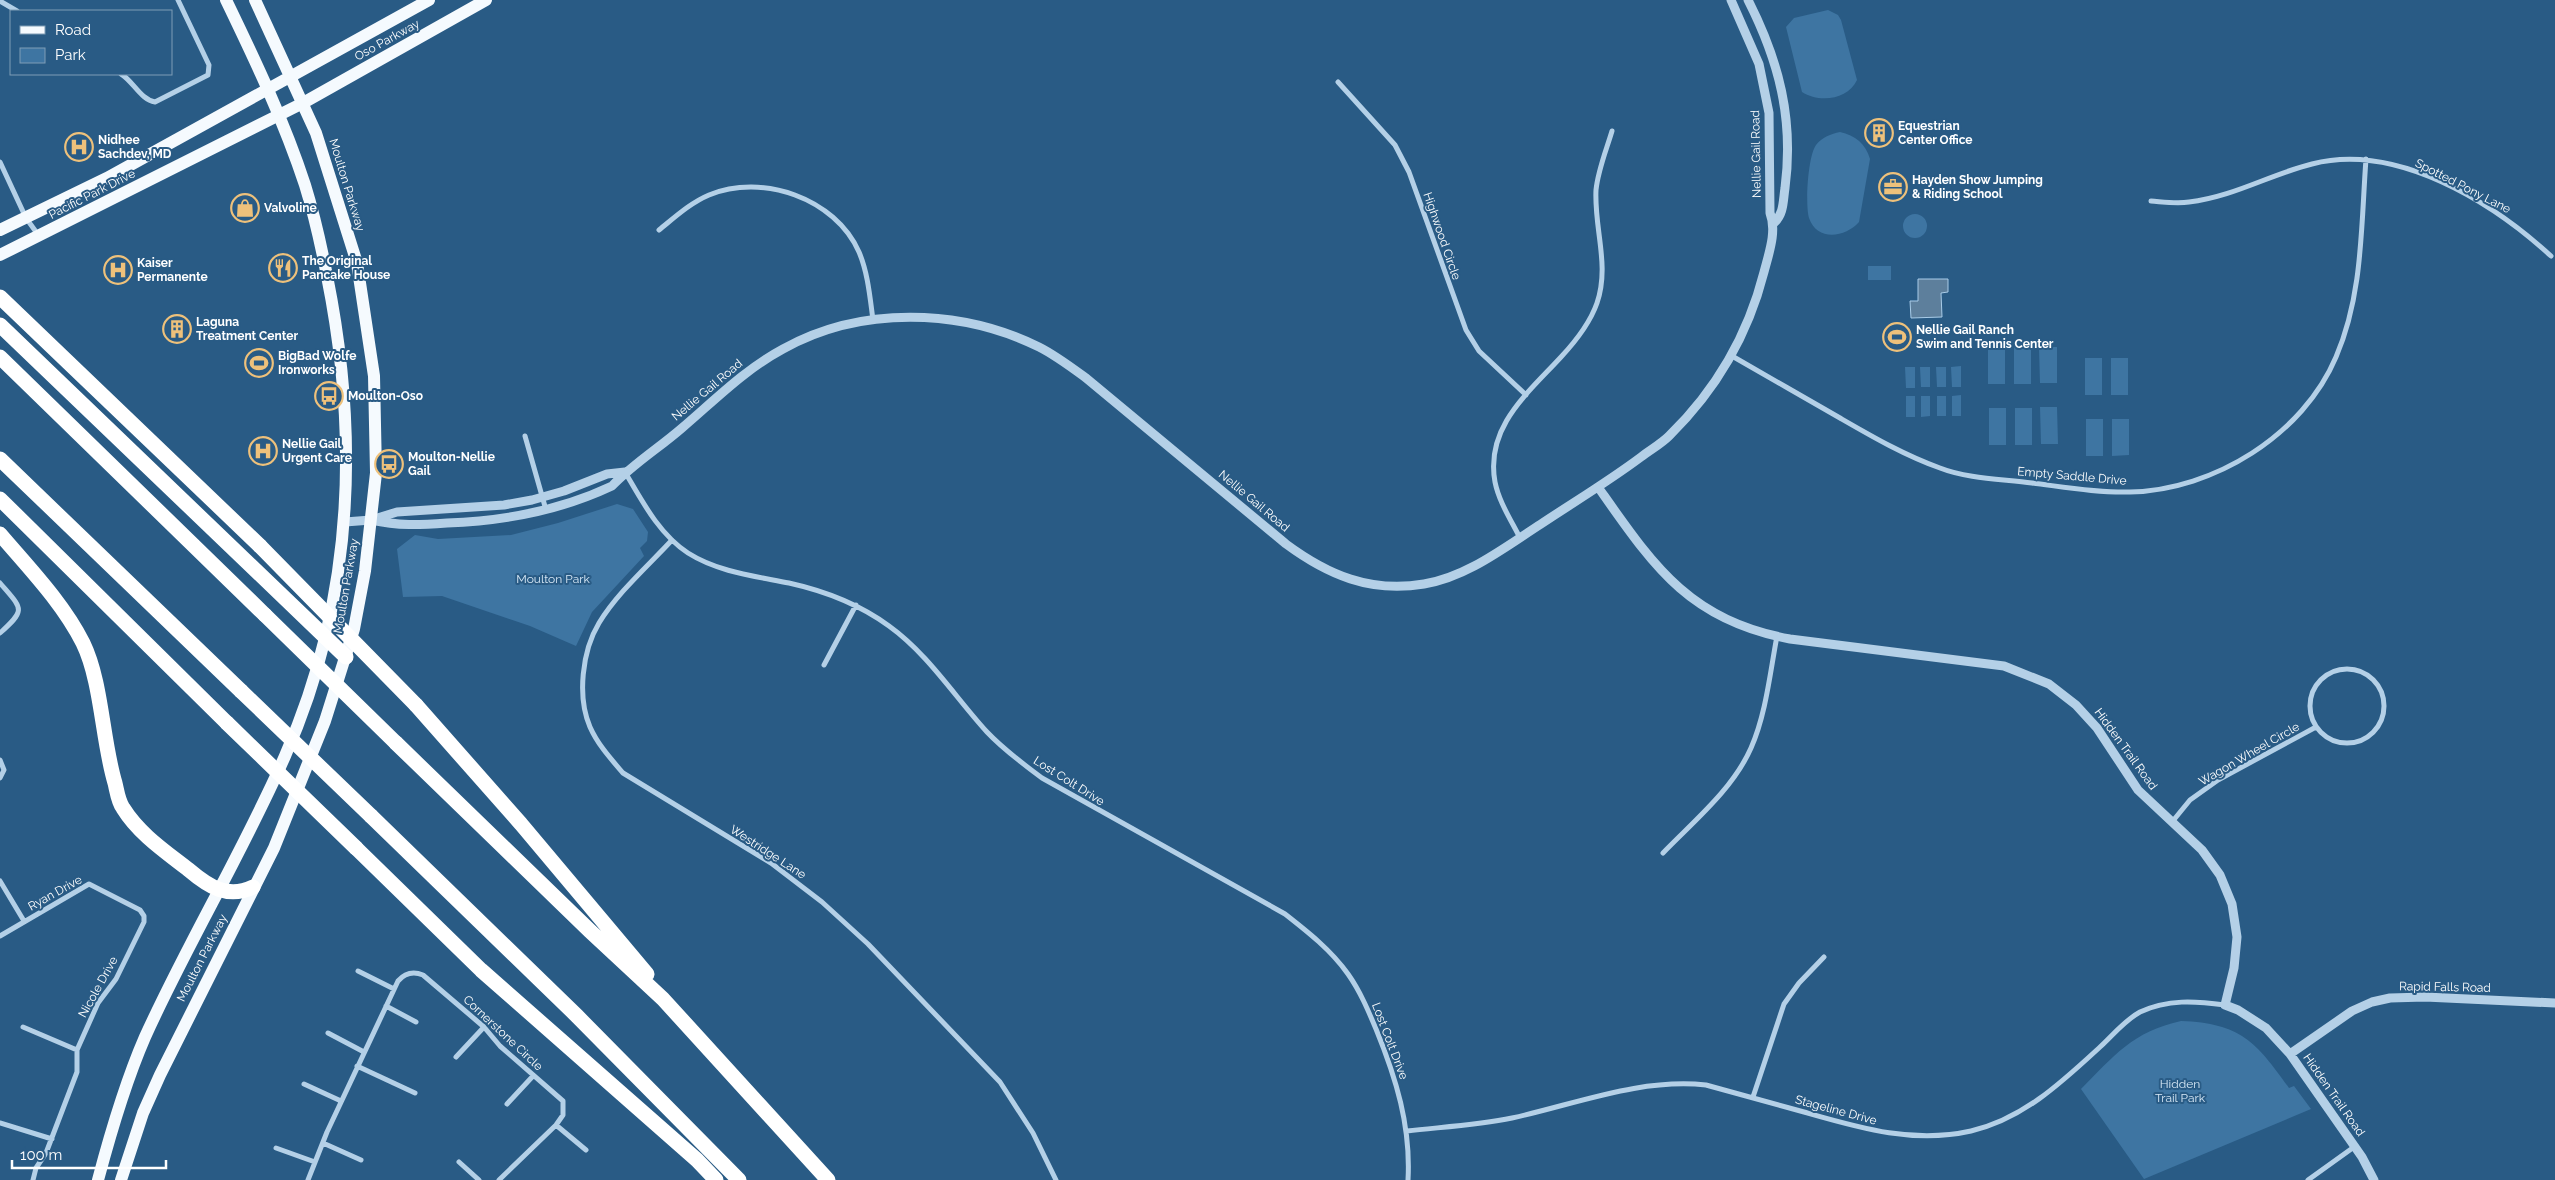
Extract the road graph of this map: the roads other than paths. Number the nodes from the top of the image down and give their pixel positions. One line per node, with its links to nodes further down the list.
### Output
1 (178, 0): 10 (street)
2 (226, 0): 13 (main road, Moulton Parkway)
3 (255, 0): 11 (main road, Moulton Parkway)
4 (429, 0): 11 (main road, Oso Parkway)
5 (486, 0): 14 (main road, Oso Parkway)
6 (1731, 0): 21 (street, Nellie Gail Road)
7 (1748, 0): 21 (street, Nellie Gail Road)
8 (0, 1): 9 (street)
9 (15, 10)
10 (123, 75)
11 (291, 76): 13 (main road, Pacific Park Drive); 14 (main road, Moulton Parkway)
12 (1338, 82): 32 (street, Highwood Circle)
13 (267, 90): 15 (main road, Moulton Parkway); 20 (main road, Pacific Park Drive)
14 (303, 103): 15 (main road, Pacific Park Drive); 40 (main road, Moulton Parkway)
15 (279, 116): 24 (main road, Pacific Park Drive); 41 (main road, Moulton Parkway)
16 (1612, 132): 32 (street)
17 (2366, 159): 19 (street, Spotted Pony Lane); 26 (street, Spotted Pony Lane); 30 (street, Empty Saddle Drive)
18 (0, 162): 20 (street)
19 (2152, 201)
20 (26, 218): 22 (main road, Pacific Park Drive); 24 (street)
21 (1774, 223): 30 (street, Nellie Gail Road)
22 (0, 230)
23 (659, 230): 28 (street)
24 (39, 236): 25 (main road, Pacific Park Drive)
25 (0, 255)
26 (2550, 256)
27 (0, 296): 66 (highway, bridge)
28 (872, 320): 35 (street, Nellie Gail Road); 43 (street, Nellie Gail Road)
29 (3, 327): 49 (highway)
30 (1732, 356): 36 (street, Nellie Gail Road)
31 (0, 357): 66 (highway, bridge)
32 (1526, 395): 43 (street)
33 (526, 436): 37 (street)
34 (0, 459): 103 (highway, bridge)
35 (625, 472): 37 (street, Nellie Gail Road); 39 (street, Nellie Gail Road); 44 (street, Lost Colt Drive)
36 (1598, 487): 43 (street, Nellie Gail Road); 48 (street, Hidden Trail Road)
37 (542, 498): 39 (street); 40 (street, Nellie Gail Road)
38 (0, 499): 102 (highway, bridge)
39 (546, 510): 40 (street, Nellie Gail Road)
40 (371, 520): 41 (street, Nellie Gail Road); 50 (main road, Moulton Parkway)
41 (345, 522): 49 (main road, Moulton Parkway)
42 (0, 534): 59 (highway)
43 (1520, 538)
44 (672, 540): 46 (street, Lost Colt Drive); 105 (street, Westridge Lane)
45 (0, 583): 47 (street)
46 (856, 605): 51 (street); 87 (street, Lost Colt Drive)
47 (0, 633)
48 (1777, 636): 55 (street, Hidden Trail Road); 56 (street)
49 (325, 638): 50 (highway); 59 (main road, Moulton Parkway)
50 (346, 657): 58 (main road, Moulton Parkway)
51 (824, 665)
52 (2316, 728): 52 (street, Wagon Wheel Circle); 55 (street, Wagon Wheel Circle)
53 (0, 760): 54 (street)
54 (0, 778)
55 (2172, 822): 68 (street, Hidden Trail Road)
56 (1663, 853)
57 (0, 881): 61 (street)
58 (253, 887): 59 (highway); 99 (main road, Moulton Parkway)
59 (219, 889): 98 (main road, Moulton Parkway)
60 (144, 916): 61 (street, Ryan Drive); 74 (street, Nicole Drive)
61 (24, 921): 62 (street, Ryan Drive)
62 (0, 936)
63 (1824, 957): 82 (street)
64 (358, 971): 65 (street)
65 (394, 989): 69 (street, Cornerstone Circle); 71 (street, Cornerstone Circle)
66 (664, 998): 104 (highway)
67 (2555, 1003): 76 (street, Rapid Falls Road)
68 (2225, 1005): 76 (street, Hidden Trail Road); 82 (street, Stageline Drive)
69 (386, 1006): 70 (street); 75 (street, Cornerstone Circle)
70 (416, 1022)
71 (484, 1026): 77 (street); 79 (street, Cornerstone Circle)
72 (23, 1027): 74 (street)
73 (328, 1033): 75 (street)
74 (77, 1050): 88 (street, Nicole Drive)
75 (364, 1052): 78 (street, Cornerstone Circle)
76 (2290, 1054): 90 (street, Hidden Trail Road)
77 (456, 1057)
78 (357, 1066): 81 (street); 83 (street, Cornerstone Circle)
79 (534, 1076): 84 (street); 86 (street, Cornerstone Circle)
80 (304, 1084): 83 (street)
81 (415, 1093)
82 (1753, 1098): 87 (street, Stageline Drive)
83 (341, 1101): 89 (street, Cornerstone Circle)
84 (507, 1104)
85 (0, 1122): 88 (street)
86 (556, 1125): 92 (street); 96 (street, Cornerstone Circle)
87 (1407, 1132): 106 (street, Lost Colt Drive)
88 (52, 1139): 97 (street, Nicole Drive)
89 (323, 1143): 93 (street); 94 (street, Cornerstone Circle)
90 (2354, 1147): 107 (street); 108 (street, Hidden Trail Road)
91 (276, 1148): 94 (street)
92 (586, 1150)
93 (361, 1160)
94 (315, 1162): 100 (street, Cornerstone Circle)
95 (460, 1162): 101 (street)
96 (502, 1179)
97 (33, 1180)
98 (98, 1180)
99 (121, 1180)
100 (308, 1180)
101 (479, 1180)
102 (716, 1180)
103 (739, 1180)
104 (828, 1180)
105 (1056, 1180)
106 (1408, 1180)
107 (2308, 1180)
108 (2374, 1180)

